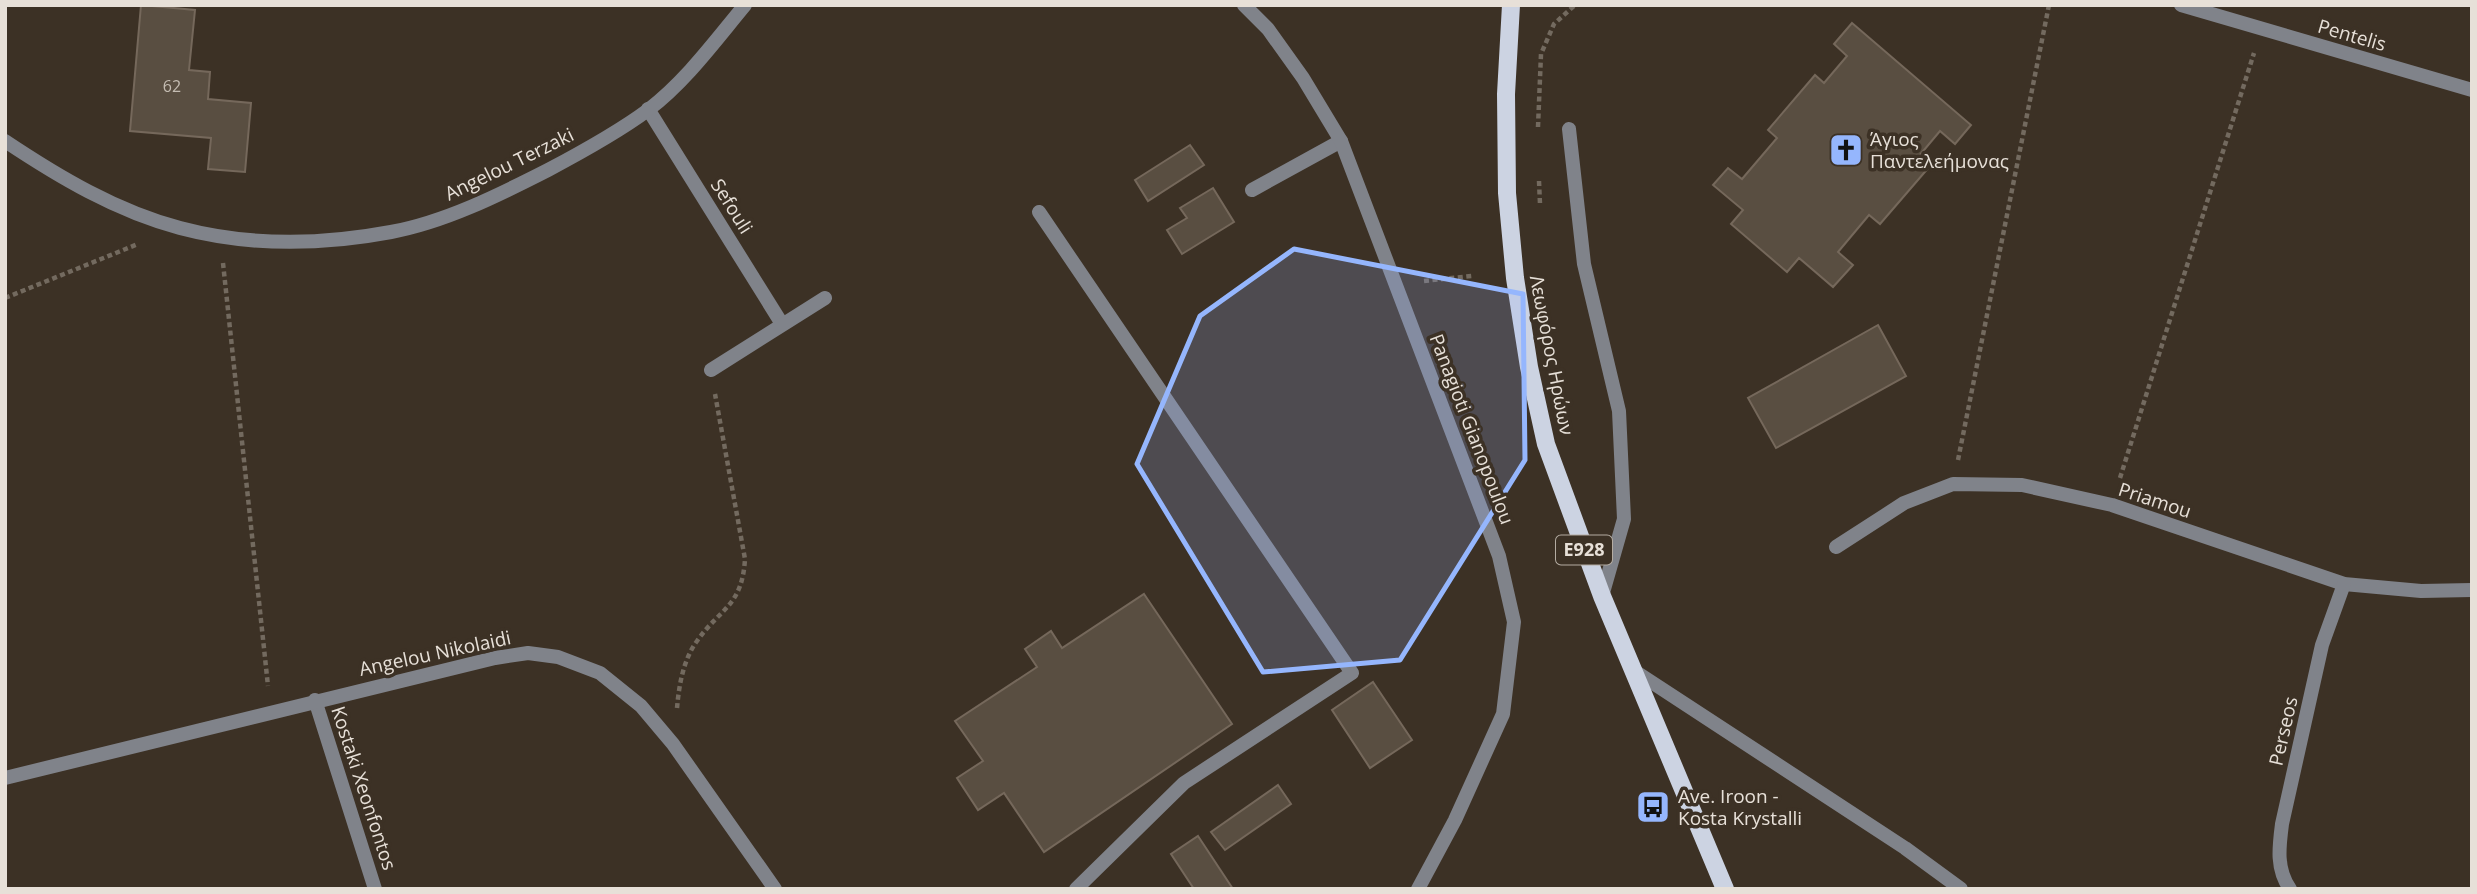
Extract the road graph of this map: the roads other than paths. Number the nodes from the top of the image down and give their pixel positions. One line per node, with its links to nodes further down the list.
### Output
1 (746, 5): 6 (street, Angelou Terzaki)
2 (1244, 5): 9 (street, Panagioti Gianopoulou)
3 (1511, 5): 18 (main road, Λεωφόρος Ηρώων / E928)
4 (2181, 5): 5 (street, Pentelis)
5 (2472, 90)
6 (648, 109): 8 (street, Angelou Terzaki); 13 (street, Sefouli)
7 (1569, 129): 18 (street)
8 (5, 141)
9 (1341, 141): 10 (street); 25 (street, Panagioti Gianopoulou)
10 (1252, 190)
11 (1039, 212): 24 (street)
12 (825, 298): 13 (street)
13 (782, 324): 14 (street)
14 (711, 369)
15 (1836, 547): 16 (street, Priamou)
16 (2344, 584): 17 (street, Priamou); 28 (street, Perseos)
17 (2472, 590)
18 (1602, 596): 19 (main road, Λεωφόρος Ηρώων / E928)
19 (1633, 670): 26 (main road, Λεωφόρος Ηρώων / E928); 27 (street)
20 (315, 700): 21 (street, Angelou Nikolaidi); 22 (street, Kostaki Xeonfontos); 23 (street, Angelou Nikolaidi)
21 (5, 778)
22 (376, 889)
23 (775, 889)
24 (1076, 889)
25 (1418, 889)
26 (1725, 889)
27 (1961, 889)
28 (2290, 889)

